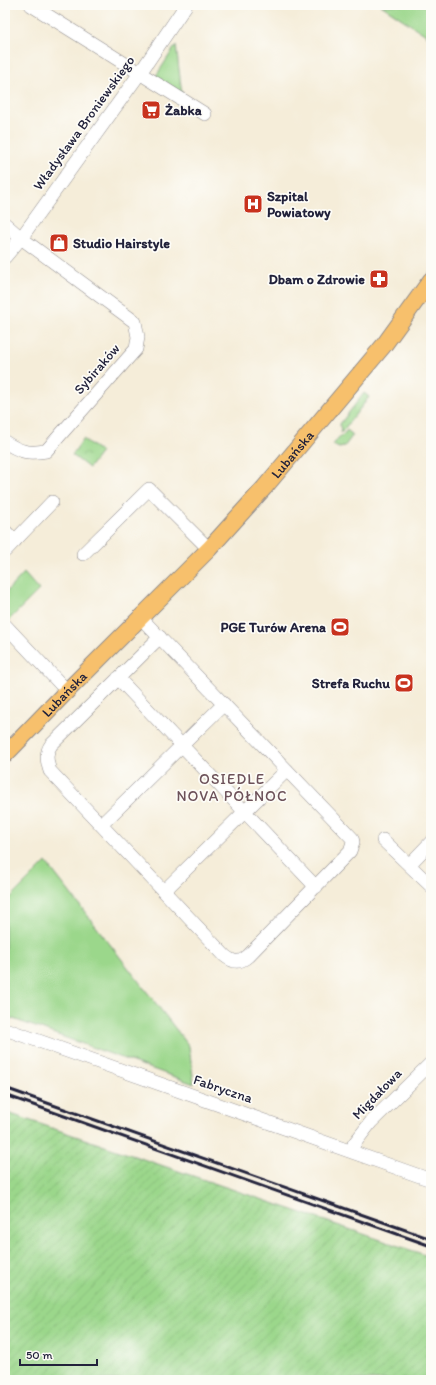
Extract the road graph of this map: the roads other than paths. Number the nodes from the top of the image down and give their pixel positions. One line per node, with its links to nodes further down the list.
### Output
1 (31, 5): 3 (street)
2 (186, 5): 3 (street, Władysława Broniewskiego)
3 (140, 73): 4 (street); 6 (street, Władysława Broniewskiego)
4 (205, 114)
5 (5, 224): 6 (street, Sybiraków)
6 (21, 238): 7 (street, Władysława Broniewskiego); 9 (street, Sybiraków)
7 (5, 257)
8 (431, 280): 13 (main road, Lubańska)
9 (5, 442)
10 (52, 502): 12 (street)
11 (5, 530): 12 (street)
12 (15, 541): 14 (street)
13 (209, 549): 15 (street); 16 (main road, Lubańska)
14 (5, 551)
15 (83, 554)
16 (141, 618): 18 (street); 20 (main road, Lubańska)
17 (5, 625): 20 (street)
18 (160, 637): 19 (street); 21 (street)
19 (118, 678): 22 (street); 26 (street)
20 (67, 691): 23 (main road, Lubańska)
21 (224, 704): 22 (street); 24 (street)
22 (182, 745): 25 (street); 26 (street)
23 (6, 751)
24 (287, 770): 25 (street); 31 (street)
25 (245, 811): 31 (street); 32 (street)
26 (101, 825): 32 (street)
27 (383, 840): 29 (street)
28 (431, 842): 29 (street)
29 (409, 865): 30 (street)
30 (431, 886)
31 (316, 887): 32 (street)
32 (164, 890)
33 (5, 1028): 35 (street, Fabryczna)
34 (431, 1063): 35 (street, Migdałowa)
35 (352, 1151): 36 (street, Fabryczna)
36 (431, 1180)

